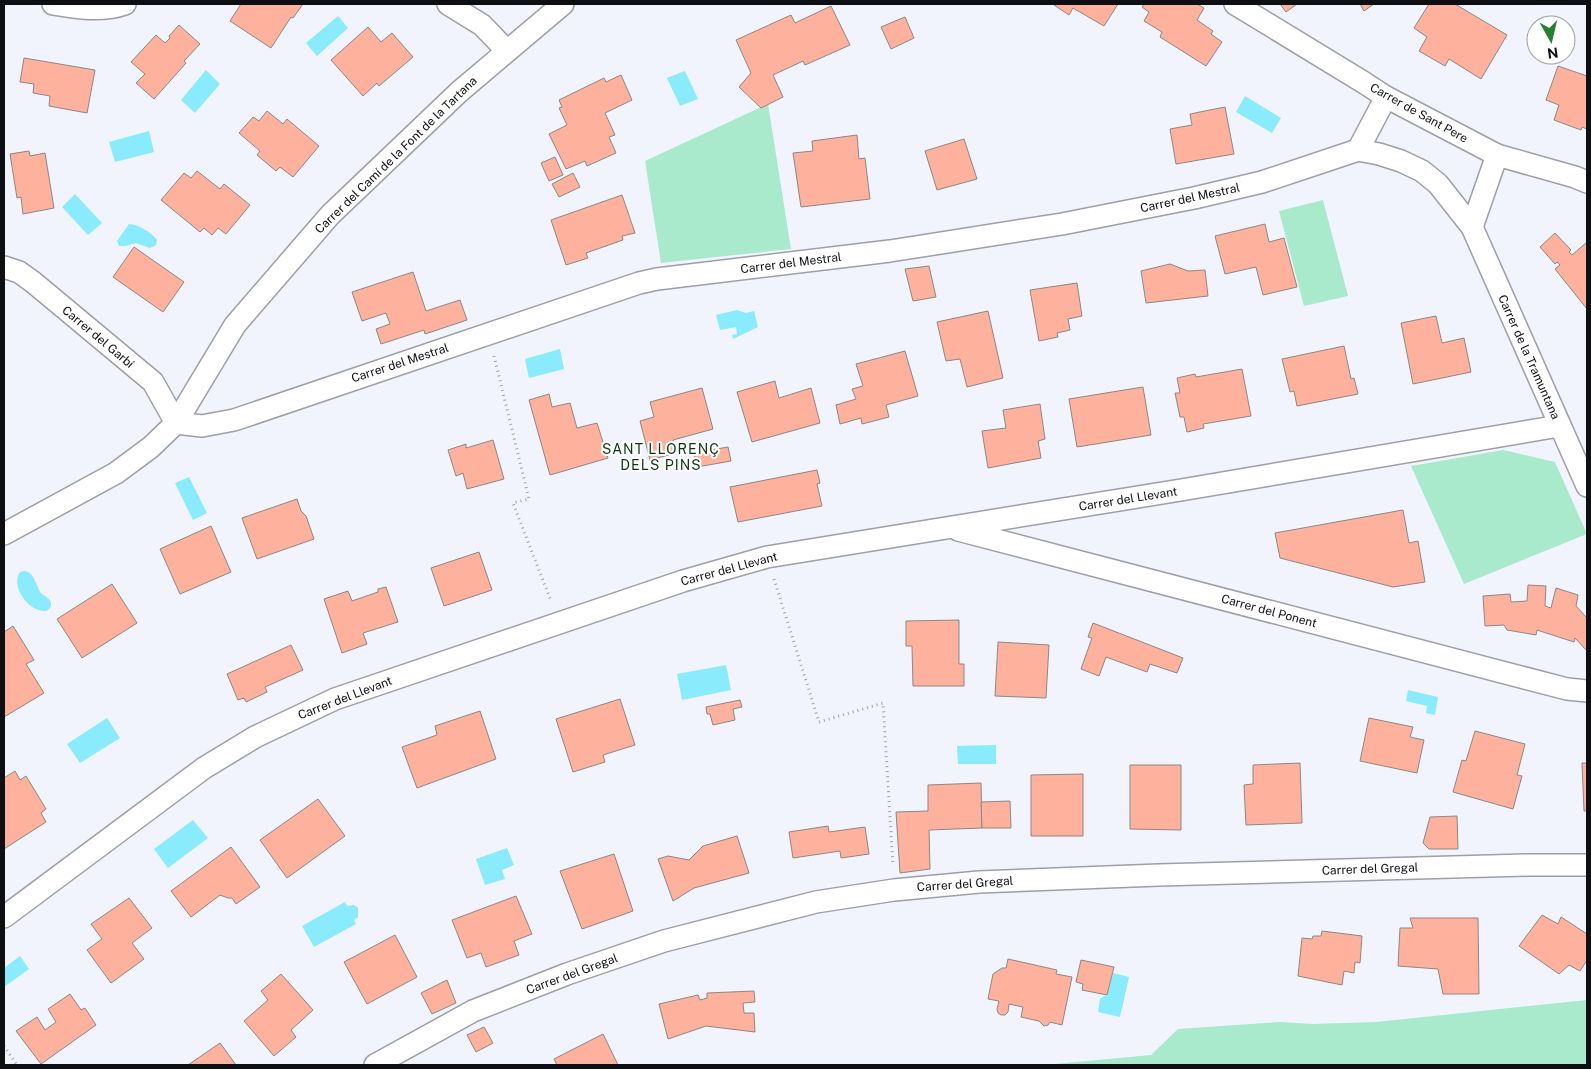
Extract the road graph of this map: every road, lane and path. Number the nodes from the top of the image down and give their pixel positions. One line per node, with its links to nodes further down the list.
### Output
1 (53, 4): 2 (street)
2 (125, 4)
3 (448, 4): 6 (street)
4 (563, 4): 6 (street, Carrer del Camí de la Font de la Tartana)
5 (1235, 4): 7 (street, Carrer de Sant Pere)
6 (507, 51): 14 (street, Carrer del Camí de la Font de la Tartana)
7 (1386, 97): 8 (street); 9 (street, Carrer de Sant Pere)
8 (1358, 150): 11 (street, Carrer de la Tramuntana); 13 (street, Carrer del Mestral)
9 (1497, 155): 10 (street, Carrer de Sant Pere); 11 (street)
10 (1587, 182)
11 (1472, 227): 15 (street, Carrer de la Tramuntana)
12 (4, 266): 14 (street, Carrer del Garbí)
13 (489, 334): 14 (street, Carrer del Mestral); 20 (path)
14 (176, 422): 18 (street, Carrer del Camí de la Font de la Tartana)
15 (1559, 426): 16 (street, Carrer de la Tramuntana); 17 (street, Carrer del Llevant)
16 (1587, 486)
17 (951, 528): 19 (street, Carrer del Llevant); 21 (street, Carrer del Ponent)
18 (4, 534)
19 (768, 557): 20 (street, Carrer del Llevant); 23 (path)
20 (560, 622): 24 (street, Carrer del Llevant)
21 (1587, 692)
22 (1587, 865): 23 (street, Carrer del Gregal)
23 (894, 890): 27 (street, Carrer del Gregal)
24 (4, 917)
25 (4, 1046): 26 (path)
26 (17, 1065)
27 (375, 1065)

